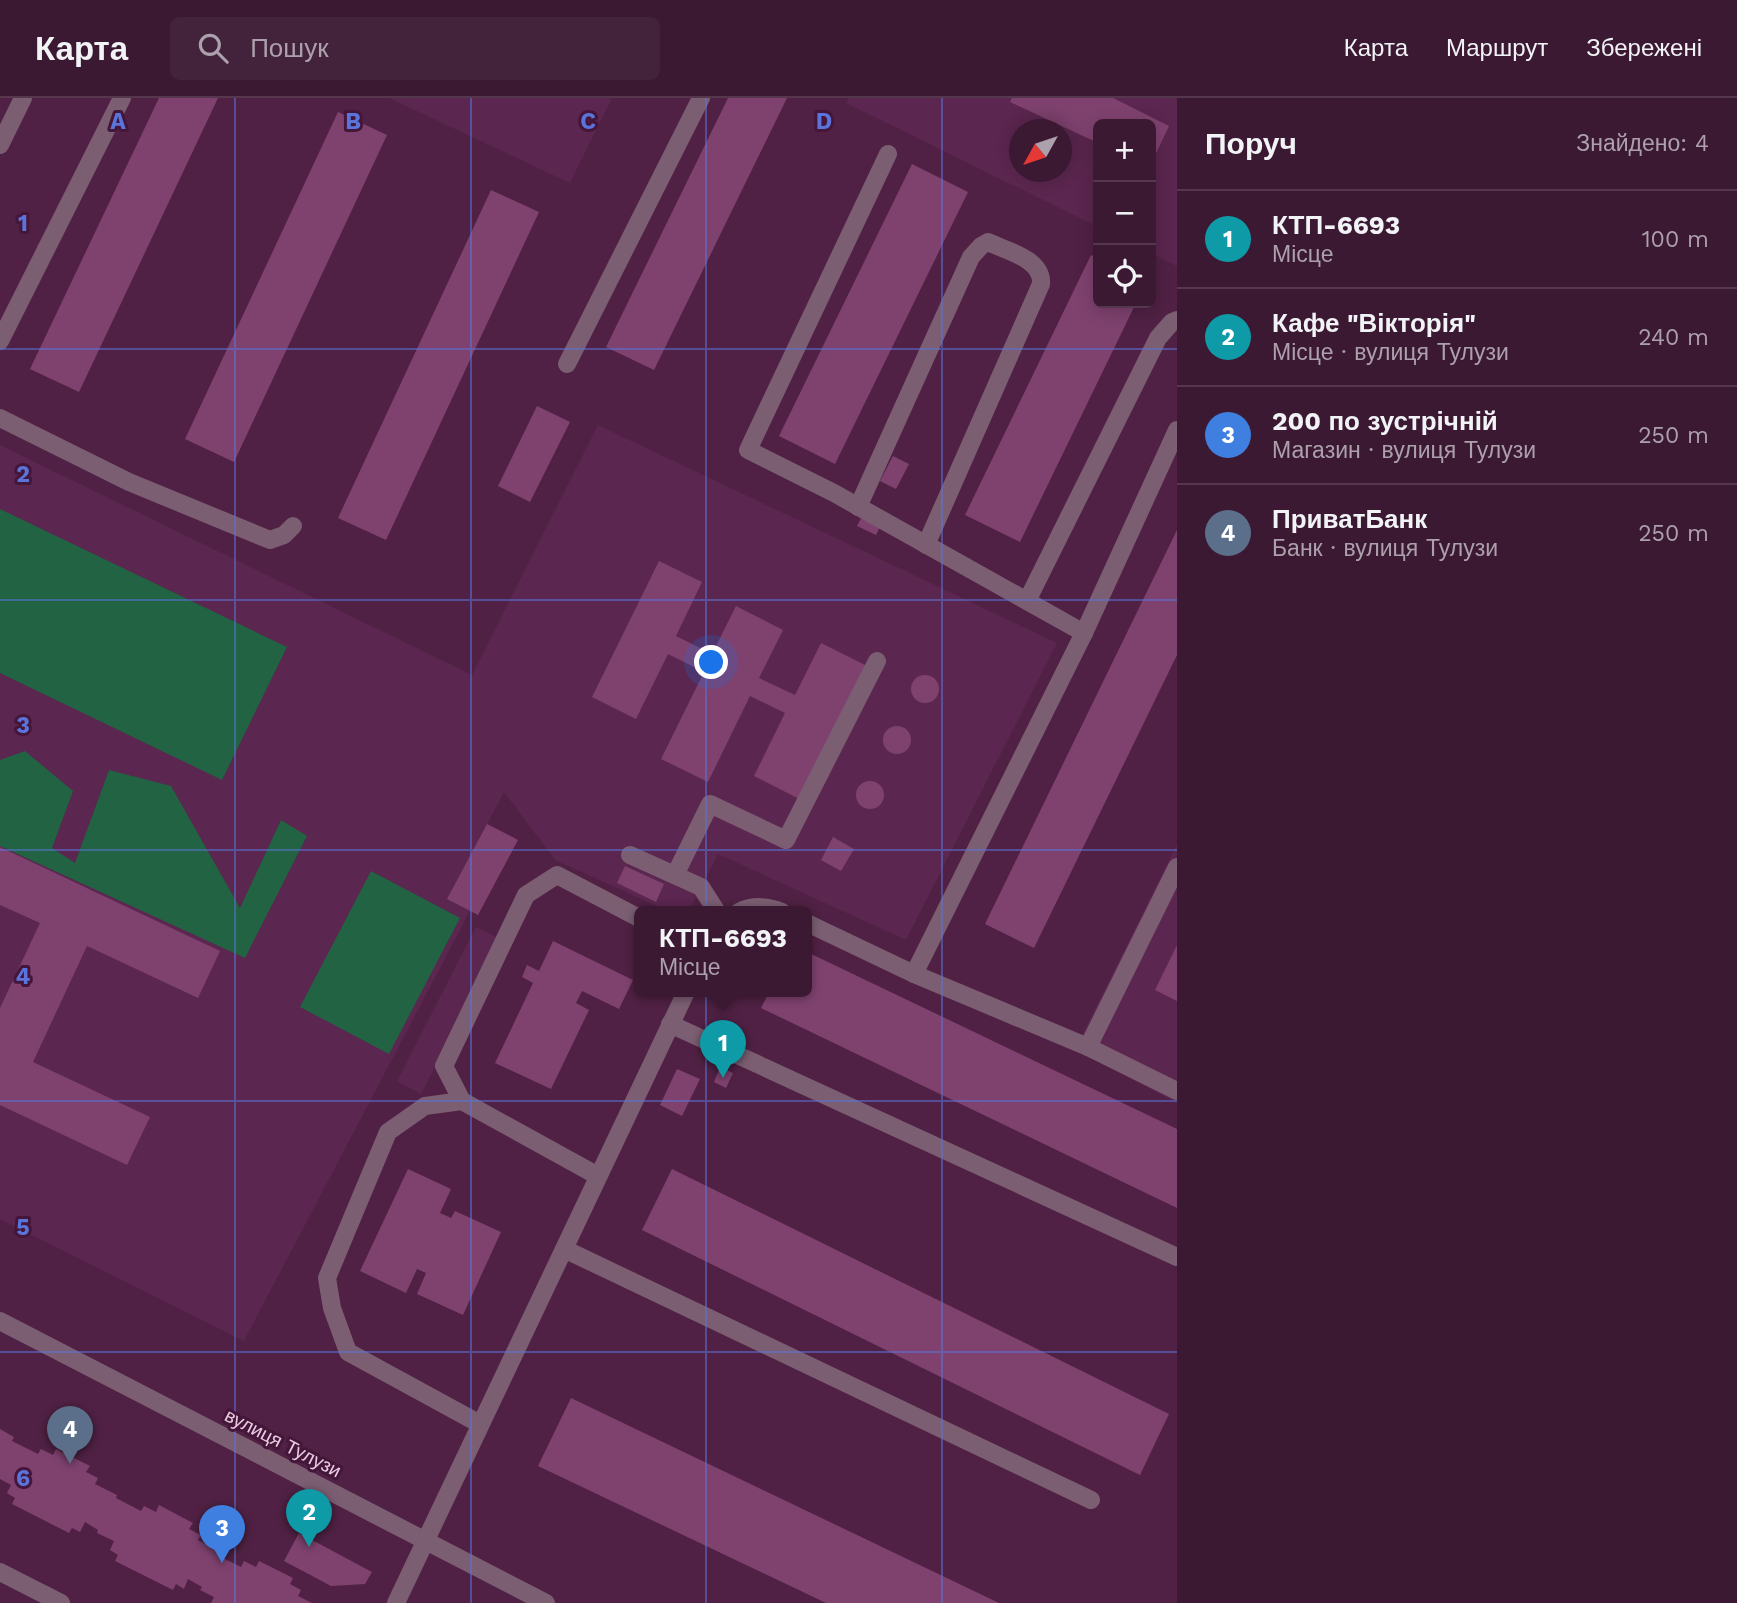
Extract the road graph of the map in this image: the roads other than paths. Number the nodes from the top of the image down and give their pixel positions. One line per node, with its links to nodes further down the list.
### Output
1 (23, 98): 4 (street)
2 (122, 98): 7 (street)
3 (701, 98): 8 (street)
4 (0, 145)
5 (888, 154): 11 (street)
6 (1177, 320): 14 (street)
7 (0, 341)
8 (567, 364)
9 (0, 418): 12 (street)
10 (1177, 430): 15 (street)
11 (858, 508): 13 (street); 13 (street)
12 (293, 526)
13 (926, 545): 14 (street)
14 (1027, 601): 15 (street)
15 (1084, 633): 23 (street)
16 (877, 661): 19 (street)
17 (630, 855): 19 (street)
18 (1177, 867): 26 (street)
19 (675, 875): 20 (street)
20 (713, 906)
21 (634, 915): 28 (street)
22 (812, 925): 23 (street)
23 (914, 974): 26 (street)
24 (684, 997): 25 (street)
25 (670, 1024): 29 (street); 31 (street)
26 (1088, 1047): 27 (street)
27 (1177, 1091)
28 (462, 1101): 29 (street); 33 (street)
29 (598, 1176): 30 (street)
30 (564, 1249): 33 (street); 34 (street)
31 (1177, 1257)
32 (0, 1321): 35 (street, вулиця Тулузи)
33 (480, 1424): 35 (street)
34 (1091, 1500)
35 (425, 1540): 38 (street); 39 (street, вулиця Тулузи)
36 (0, 1572): 37 (street)
37 (61, 1603)
38 (396, 1603)
39 (546, 1603)

